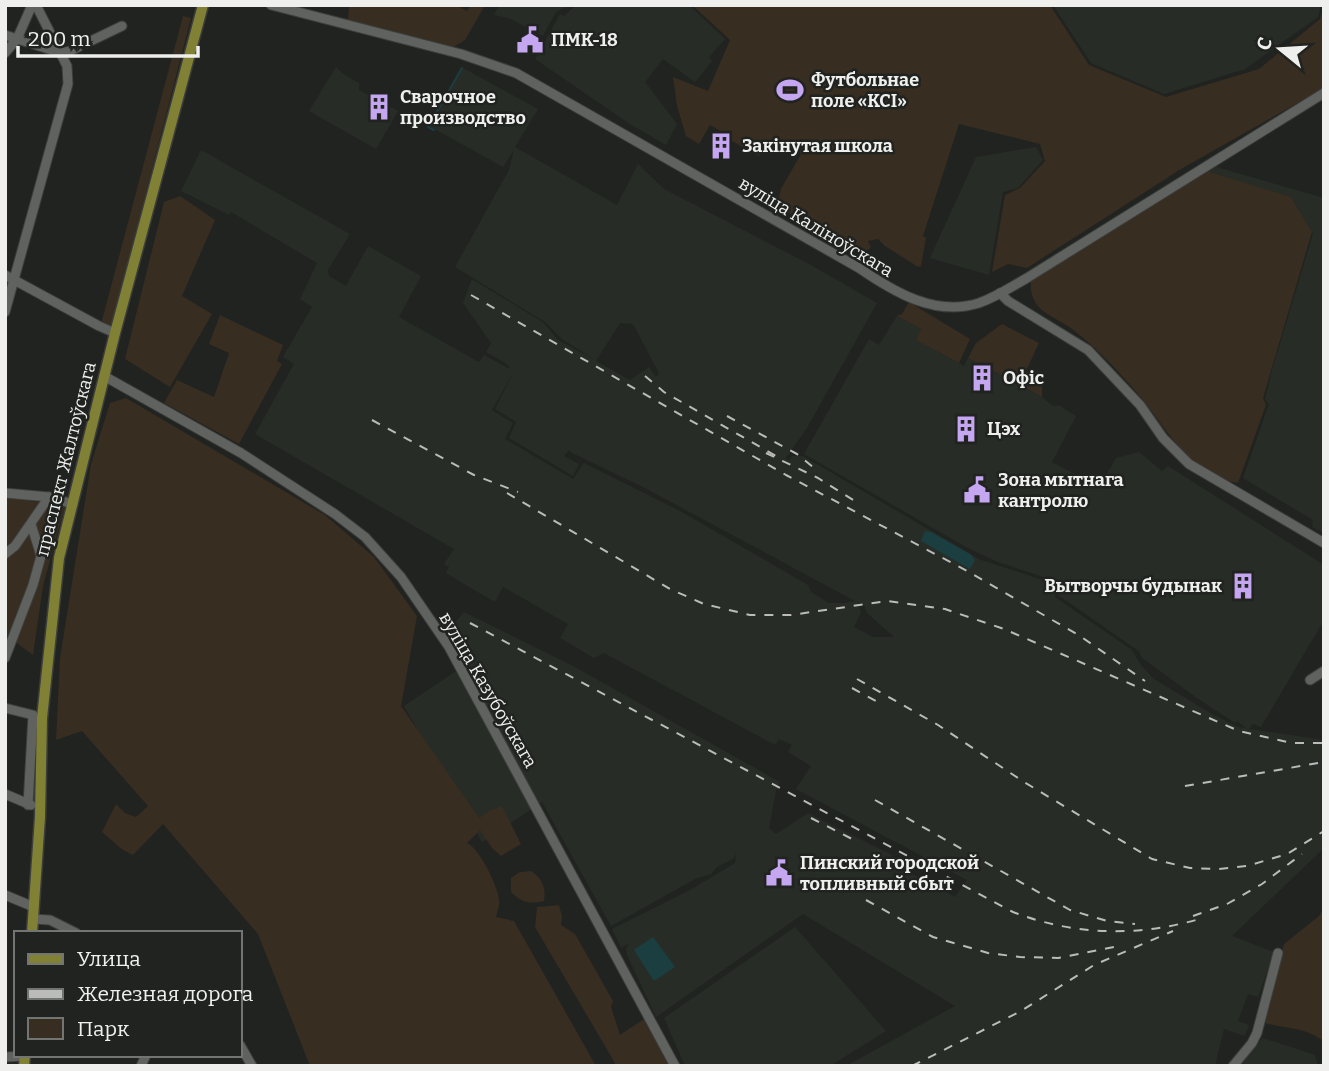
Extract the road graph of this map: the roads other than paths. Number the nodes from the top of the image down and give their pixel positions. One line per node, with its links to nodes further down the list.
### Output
1 (34, 5): 6 (street); 8 (street)
2 (203, 5): 13 (main road, праспект Жалтоўскага)
3 (271, 5): 11 (street, вуліца Каліноўскага)
4 (121, 26): 8 (street)
5 (5, 35): 6 (street)
6 (18, 38): 7 (street); 8 (street)
7 (5, 53)
8 (61, 53): 10 (street)
9 (1324, 93): 11 (street, вуліца Каліноўскага)
10 (9, 276): 12 (street); 13 (street)
11 (1000, 293): 19 (street)
12 (5, 312)
13 (114, 333): 14 (main road, праспект Жалтоўскага)
14 (104, 376): 17 (main road, праспект Жалтоўскага); 37 (street, вуліца Казубоўскага)
15 (5, 493): 16 (street)
16 (49, 497): 17 (street); 18 (street)
17 (73, 504): 27 (main road, праспект Жалтоўскага)
18 (31, 524): 20 (street); 21 (street)
19 (1324, 543)
20 (5, 554)
21 (5, 658)
22 (1324, 671): 23 (street)
23 (1310, 680)
24 (5, 708): 26 (street)
25 (5, 794): 26 (street)
26 (28, 805): 27 (street)
27 (40, 807): 29 (main road, праспект Жалтоўскага)
28 (5, 895): 29 (street)
29 (33, 913): 30 (main road, праспект Жалтоўскага); 31 (street)
30 (32, 931)
31 (72, 931)
32 (1278, 953): 38 (street)
33 (242, 1048): 36 (street)
34 (5, 1057): 35 (street)
35 (25, 1059)
36 (252, 1066)
37 (676, 1066)
38 (1233, 1066)

